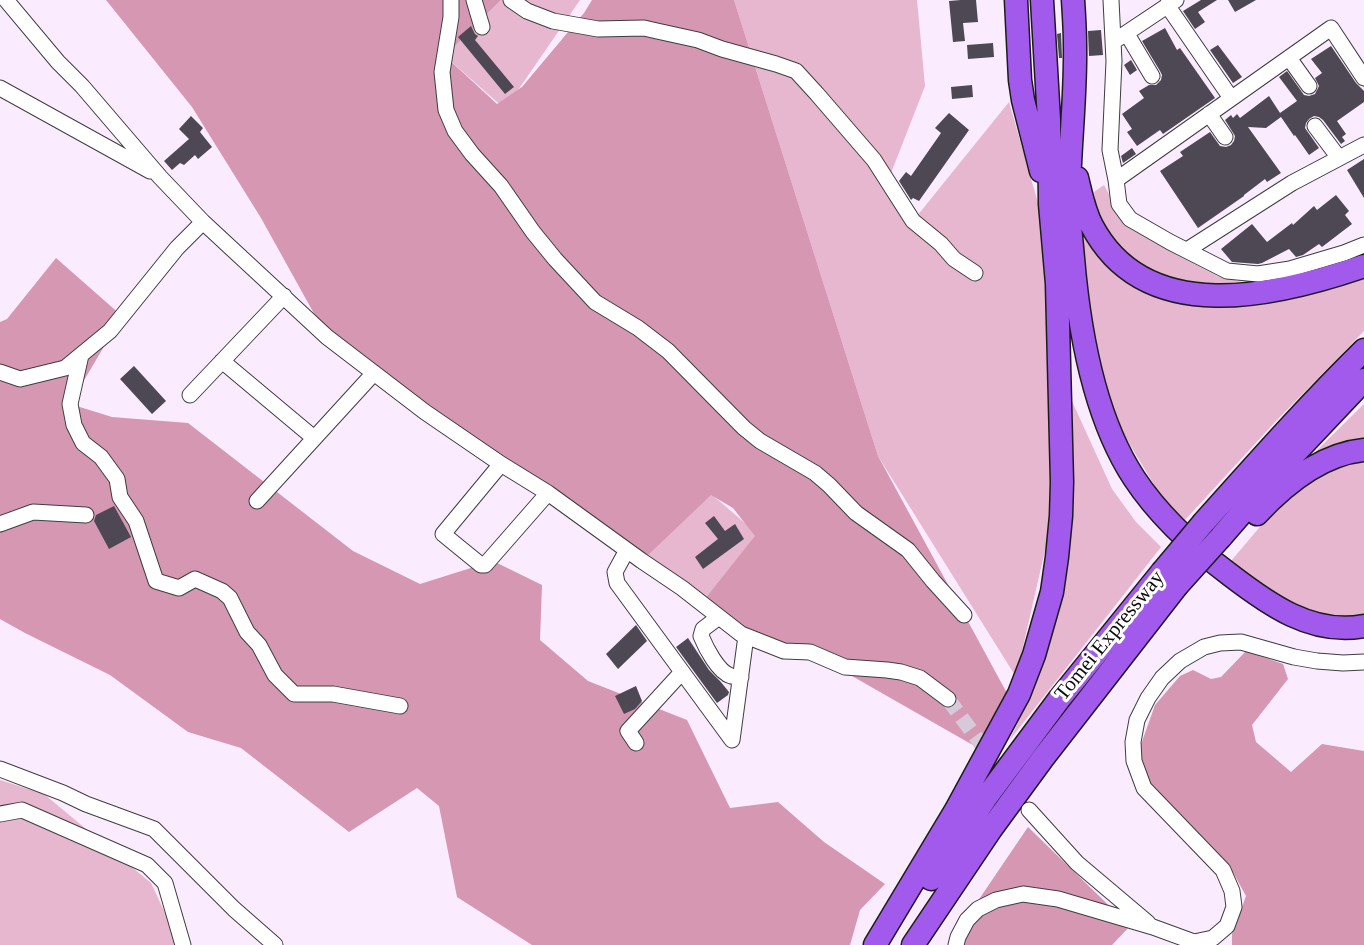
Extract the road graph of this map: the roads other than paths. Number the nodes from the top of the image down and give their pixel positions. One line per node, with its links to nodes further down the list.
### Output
1 (6, 0): 24 (street)
2 (451, 0): 51 (street)
3 (474, 0): 10 (street)
4 (511, 0): 31 (street)
5 (1016, 0): 26 (highway)
6 (1042, 0): 26 (highway)
7 (1073, 0): 22 (highway)
8 (1112, 0): 11 (street)
9 (1171, 3): 11 (street); 17 (street)
10 (482, 27)
11 (1120, 38): 13 (street); 25 (street)
12 (1289, 57): 14 (street); 15 (street); 17 (street)
13 (1152, 76)
14 (1364, 78)
15 (1309, 86)
16 (0, 88): 24 (street)
17 (1231, 98): 18 (street)
18 (1209, 114): 20 (street); 25 (street)
19 (1316, 126): 23 (street)
20 (1225, 136)
21 (1364, 145): 23 (street)
22 (1071, 156): 30 (highway); 53 (highway)
23 (1339, 158): 29 (street)
24 (160, 177): 27 (street)
25 (1116, 180): 29 (street)
26 (1050, 204): 32 (highway)
27 (203, 222): 33 (street); 35 (street)
28 (1364, 245): 29 (street)
29 (1187, 250)
30 (1364, 266)
31 (975, 273)
32 (1057, 284): 55 (highway); 69 (highway)
33 (284, 296): 36 (street); 38 (street)
34 (1364, 350): 50 (highway, Tomei Expressway, bridge)
35 (81, 355): 37 (street); 60 (street)
36 (222, 361): 40 (street); 41 (street)
37 (0, 372)
38 (375, 373): 41 (street); 43 (street)
39 (1364, 380): 48 (highway, Tomei Expressway)
40 (190, 395)
41 (314, 438): 45 (street)
42 (1364, 450): 48 (highway)
43 (501, 464): 44 (street); 44 (street)
44 (548, 493): 49 (street)
45 (257, 501)
46 (86, 515): 47 (street)
47 (0, 524)
48 (1224, 541): 50 (highway, Tomei Expressway, bridge)
49 (627, 550): 52 (street); 57 (street)
50 (1175, 584): 70 (highway, Tomei Expressway); 71 (highway, Tomei Expressway)
51 (964, 615)
52 (719, 617): 54 (street); 58 (street)
53 (1364, 626)
54 (746, 636): 58 (street); 59 (street)
55 (1364, 639)
56 (1364, 662): 66 (street)
57 (682, 672): 58 (street); 61 (street)
58 (741, 677)
59 (948, 699)
60 (400, 706)
61 (636, 743)
62 (0, 769): 68 (street)
63 (1029, 810): 65 (street)
64 (0, 814): 67 (street)
65 (1153, 927): 66 (street); 72 (street)
66 (1196, 943)
67 (183, 945)
68 (275, 945)
69 (874, 945)
70 (886, 945)
71 (913, 945)
72 (956, 945)

